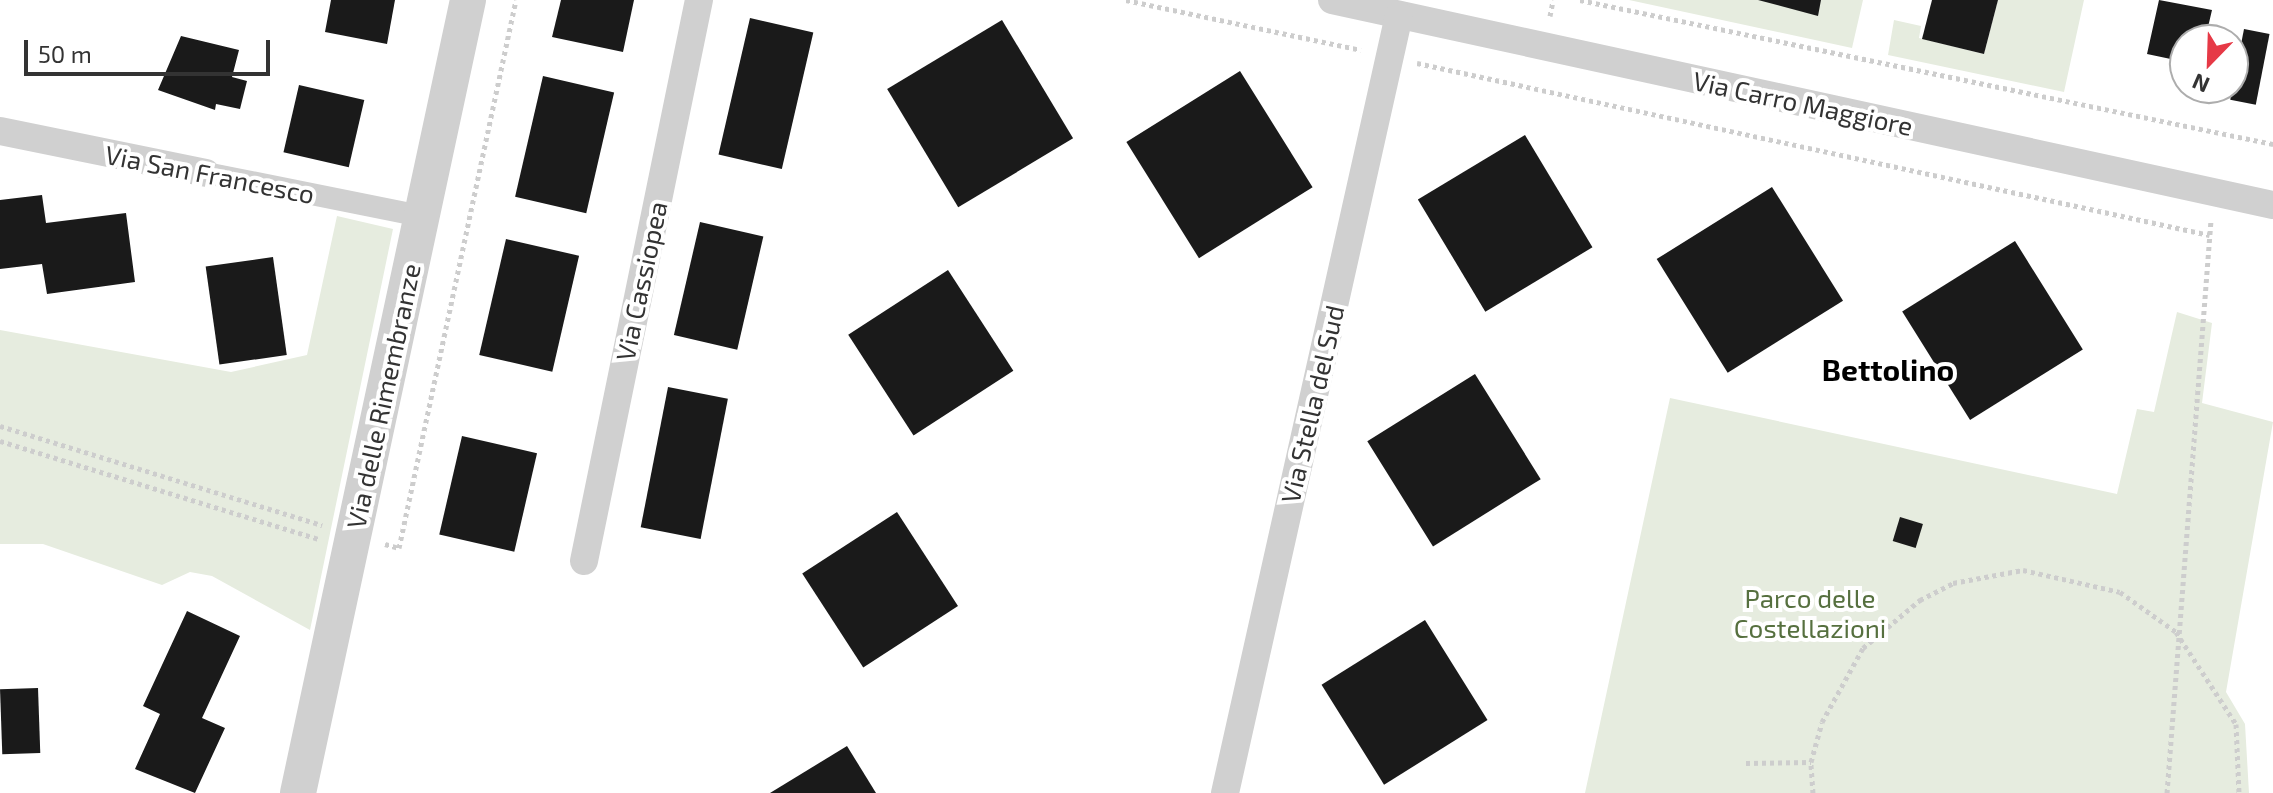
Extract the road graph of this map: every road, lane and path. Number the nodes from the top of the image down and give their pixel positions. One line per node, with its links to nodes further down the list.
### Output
1 (468, 0): 14 (street, Via delle Rimembranze)
2 (516, 0): 18 (path)
3 (699, 0): 19 (street, Via Cassiopea)
4 (1126, 0): 8 (path)
5 (1332, 0): 7 (street, Via Carro Maggiore)
6 (1580, 0): 10 (path)
7 (1399, 15): 8 (street, Via Stella del Sud); 12 (street, Via Carro Maggiore)
8 (1390, 57): 15 (path); 24 (street, Via Stella del Sud)
9 (0, 131): 11 (street, Via San Francesco)
10 (2273, 144)
11 (206, 173): 14 (street, Via San Francesco)
12 (2213, 192): 13 (street, Via Carro Maggiore); 15 (path)
13 (2273, 205)
14 (421, 216): 18 (street, Via delle Rimembranze)
15 (2210, 235): 20 (path)
16 (0, 426): 18 (path)
17 (0, 441): 18 (path)
18 (368, 539): 23 (street, Via delle Rimembranze)
19 (584, 561)
20 (2176, 632): 21 (path); 26 (path); 27 (path)
21 (1811, 762): 22 (path); 25 (path)
22 (1746, 763)
23 (298, 793)
24 (1225, 793)
25 (1813, 793)
26 (2167, 793)
27 (2239, 793)

